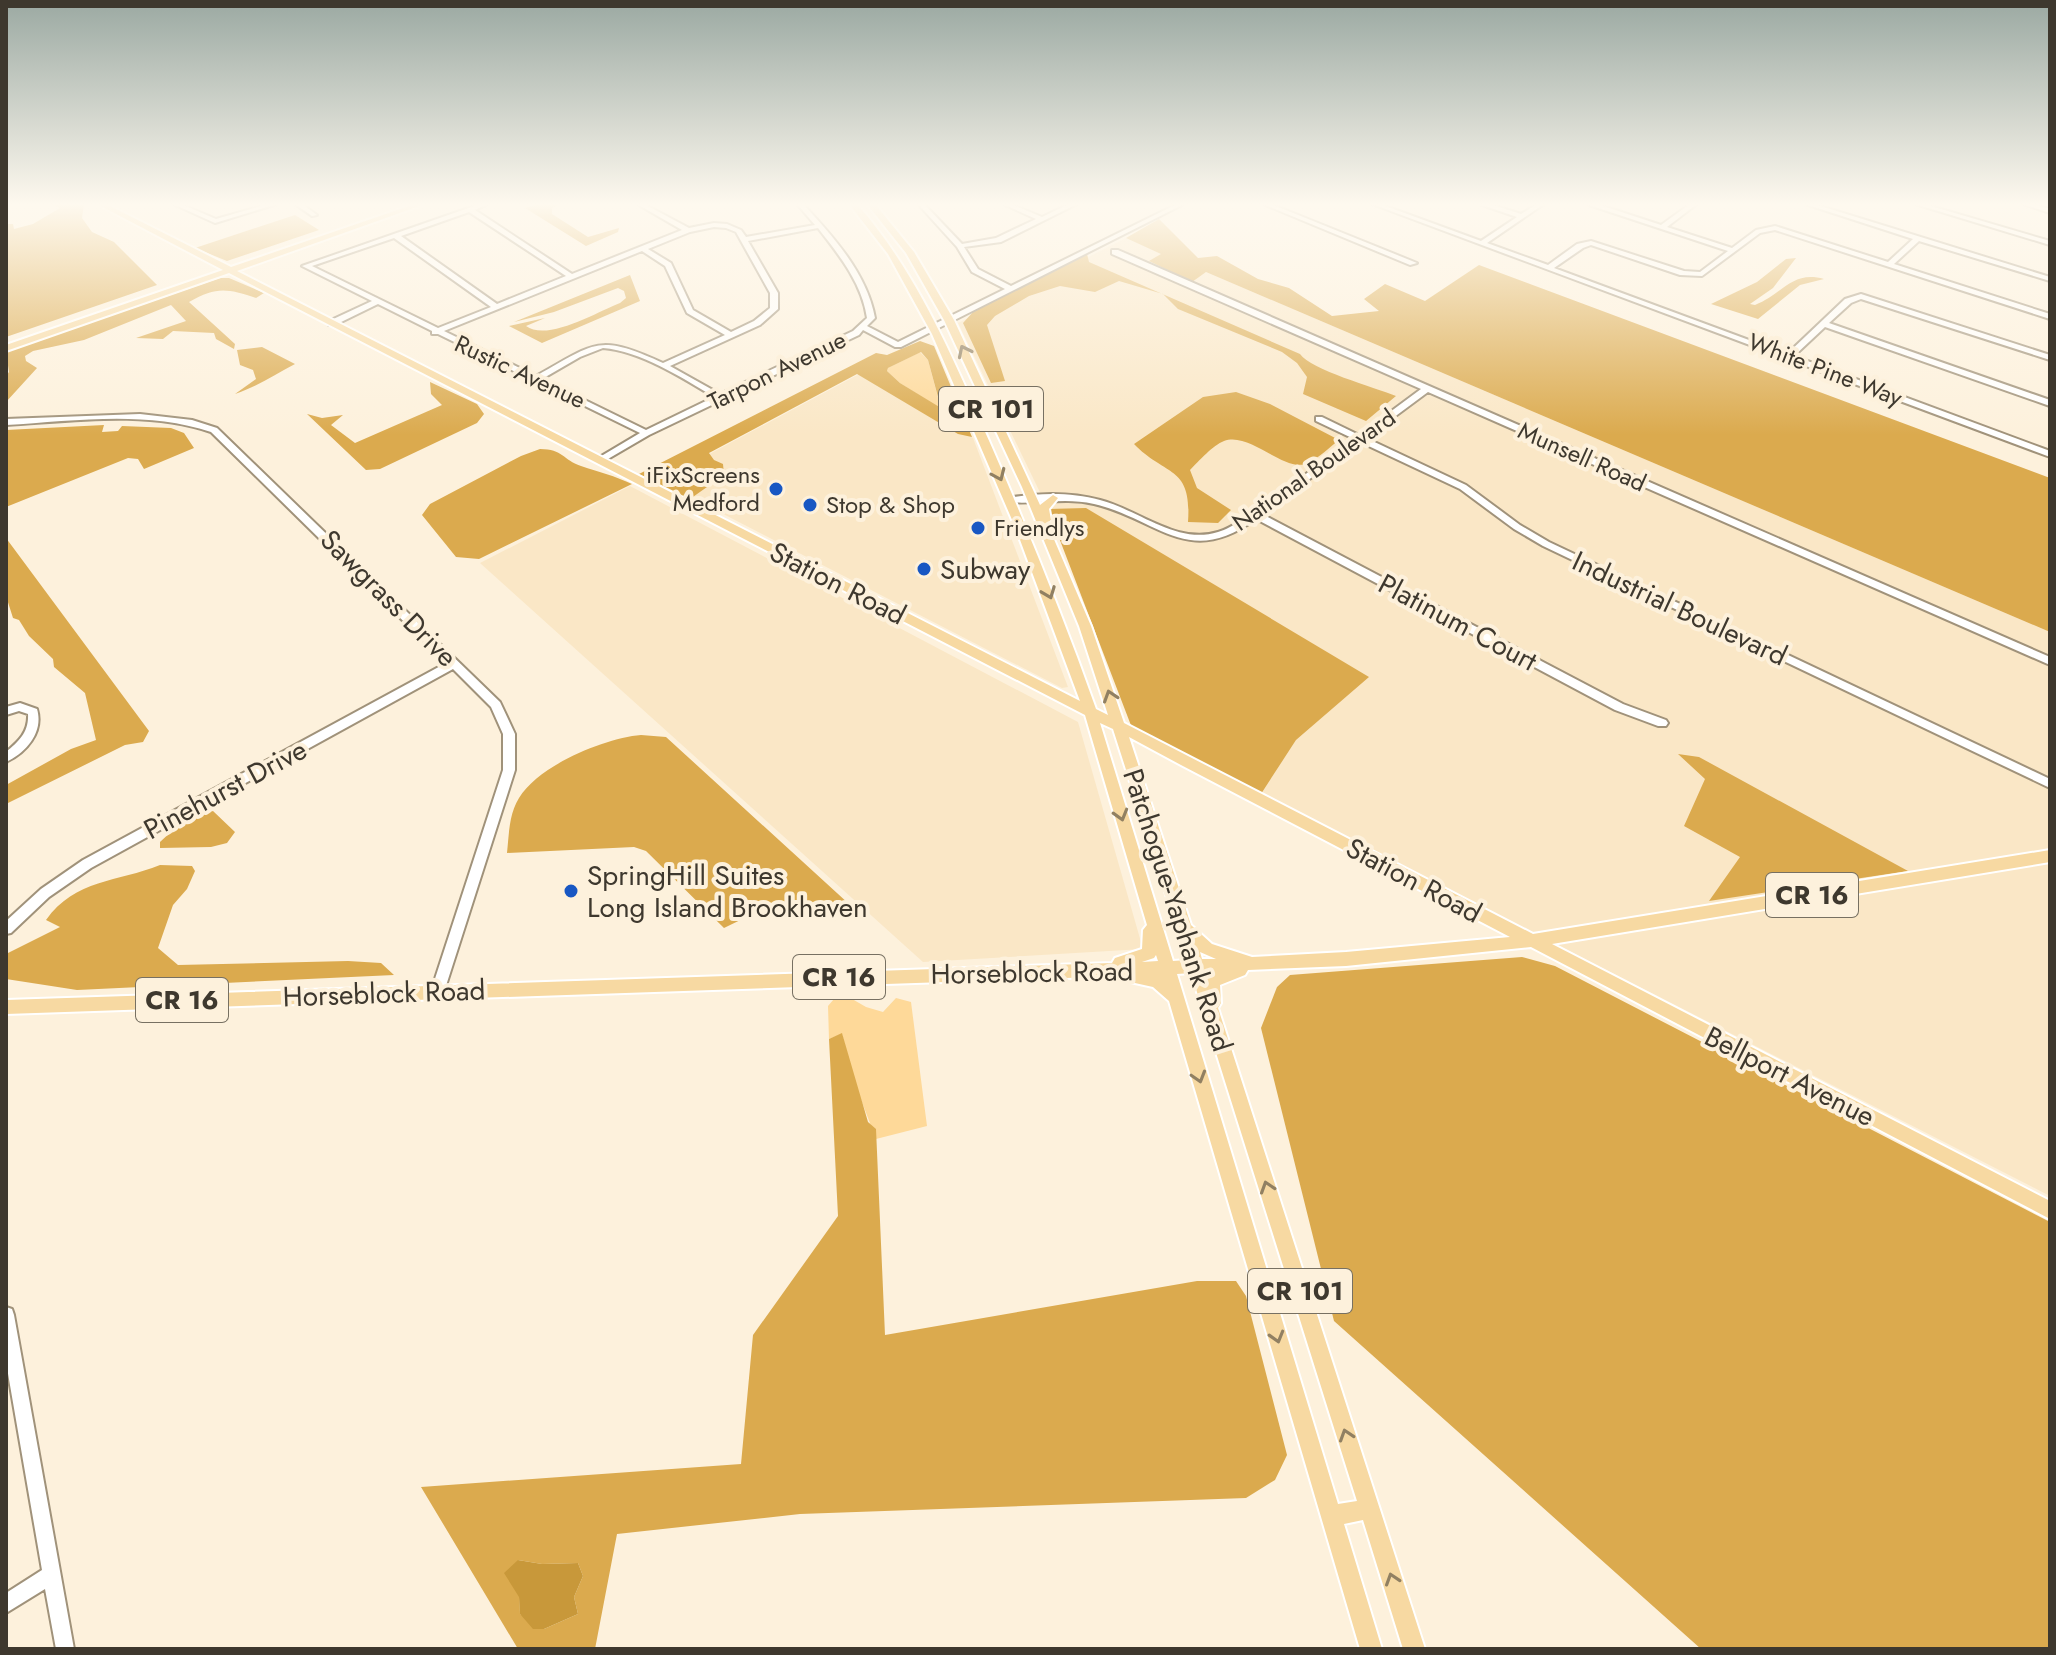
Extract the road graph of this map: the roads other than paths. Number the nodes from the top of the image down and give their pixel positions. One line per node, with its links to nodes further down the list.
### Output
1 (188, 281): 28 (main road)
2 (191, 281): 29 (main road)
3 (249, 281): 22 (main road, Station Road)
4 (336, 281): 18 (street, Rustic Avenue)
5 (460, 281): 19 (street)
6 (561, 281): 19 (street)
7 (676, 281): 27 (street)
8 (767, 281): 27 (street)
9 (856, 281): 24 (street, Tarpon Avenue)
10 (909, 281): 25 (main road, CR 101)
11 (927, 281): 21 (main road, Patchogue-Yaphank Road / CR 101)
12 (997, 281): 17 (street)
13 (1024, 281): 17 (street)
14 (1182, 281): 34 (street, Munsell Road)
15 (1585, 281): 30 (street, White Pine Way)
16 (1942, 281): 20 (street)
17 (1010, 288): 21 (street)
18 (377, 302): 22 (street); 26 (street, Rustic Avenue)
19 (496, 307): 26 (street)
20 (2050, 317)
21 (949, 320): 25 (street); 43 (main road, Patchogue-Yaphank Road / CR 101, one-way to 21)
22 (332, 323): 42 (main road, Station Road)
23 (1825, 324): 30 (street); 31 (street); 36 (street)
24 (863, 327): 25 (street); 35 (street, Tarpon Avenue)
25 (934, 328): 45 (main road, CR 101, one-way to 45)
26 (435, 332): 33 (street, Rustic Avenue)
27 (731, 335): 32 (street)
28 (6, 341)
29 (6, 348)
30 (1790, 356): 41 (street, White Pine Way)
31 (2050, 358)
32 (662, 367): 33 (street); 35 (street)
33 (536, 379): 39 (street, Rustic Avenue)
34 (1427, 389): 40 (street, National Boulevard); 49 (street, Munsell Road)
35 (722, 399): 39 (street, Tarpon Avenue)
36 (2050, 403)
37 (1319, 419): 40 (street, Industrial Boulevard)
38 (6, 422): 50 (street, Sawgrass Drive)
39 (646, 433): 42 (street, Tarpon Avenue)
40 (1360, 438): 46 (street, National Boulevard); 59 (street, Industrial Boulevard)
41 (2050, 454)
42 (601, 460): 51 (main road, Station Road)
43 (1032, 498): 44 (street, National Boulevard); 45 (street, National Boulevard); 47 (main road, Patchogue-Yaphank Road / CR 101)
44 (1053, 498): 46 (street, National Boulevard); 47 (main road)
45 (1010, 500): 48 (main road, CR 101, one-way to 48)
46 (1256, 515): 54 (street, Platinum Court)
47 (1047, 533): 55 (main road, Patchogue-Yaphank Road / CR 101, one-way to 47)
48 (1071, 655): 51 (main road); 53 (main road, Patchogue-Yaphank Road / CR 101)
49 (2050, 661)
50 (455, 663): 63 (street, Pinehurst Drive); 69 (street, Sawgrass Drive)
51 (1054, 695): 53 (main road, Station Road)
52 (6, 711): 57 (street)
53 (1091, 713): 55 (main road, Station Road); 61 (main road, Patchogue-Yaphank Road / CR 101, one-way to 61)
54 (1662, 723)
55 (1121, 728): 56 (main road, Station Road); 58 (main road, Patchogue-Yaphank Road / CR 101)
56 (1156, 746): 58 (main road); 64 (main road, Station Road)
57 (6, 758)
58 (1134, 771): 62 (main road, Patchogue-Yaphank Road / CR 101)
59 (2050, 784)
60 (2050, 856): 64 (main road, Horseblock Road / CR 16)
61 (1148, 905): 67 (main road, Patchogue-Yaphank Road / CR 101); 68 (main road)
62 (1181, 919): 65 (main road); 66 (main road, Patchogue-Yaphank Road / CR 101)
63 (6, 929)
64 (1531, 941): 65 (main road, Horseblock Road / CR 16); 73 (main road, Bellport Avenue)
65 (1259, 964): 66 (main road, Horseblock Road / CR 16); 72 (main road)
66 (1196, 966): 67 (main road, Horseblock Road / CR 16); 72 (main road, Patchogue-Yaphank Road / CR 101)
67 (1167, 968): 68 (main road, Horseblock Road / CR 16); 70 (main road, Patchogue-Yaphank Road / CR 101)
68 (1086, 971): 69 (main road, Horseblock Road / CR 16); 70 (main road)
69 (438, 991): 71 (main road, Horseblock Road / CR 16)
70 (1177, 1002): 76 (main road, Patchogue-Yaphank Road / CR 101, one-way to 76)
71 (6, 1007)
72 (1217, 1031): 75 (main road, Patchogue-Yaphank Road / CR 101, one-way to 72)
73 (2050, 1210)
74 (6, 1315): 77 (street)
75 (1369, 1509): 76 (main road); 81 (main road, Patchogue-Yaphank Road / CR 101, one-way to 75)
76 (1331, 1516): 80 (main road, Patchogue-Yaphank Road / CR 101)
77 (53, 1574): 78 (street); 79 (street)
78 (6, 1604)
79 (65, 1649)
80 (1371, 1649)
81 (1414, 1649)

